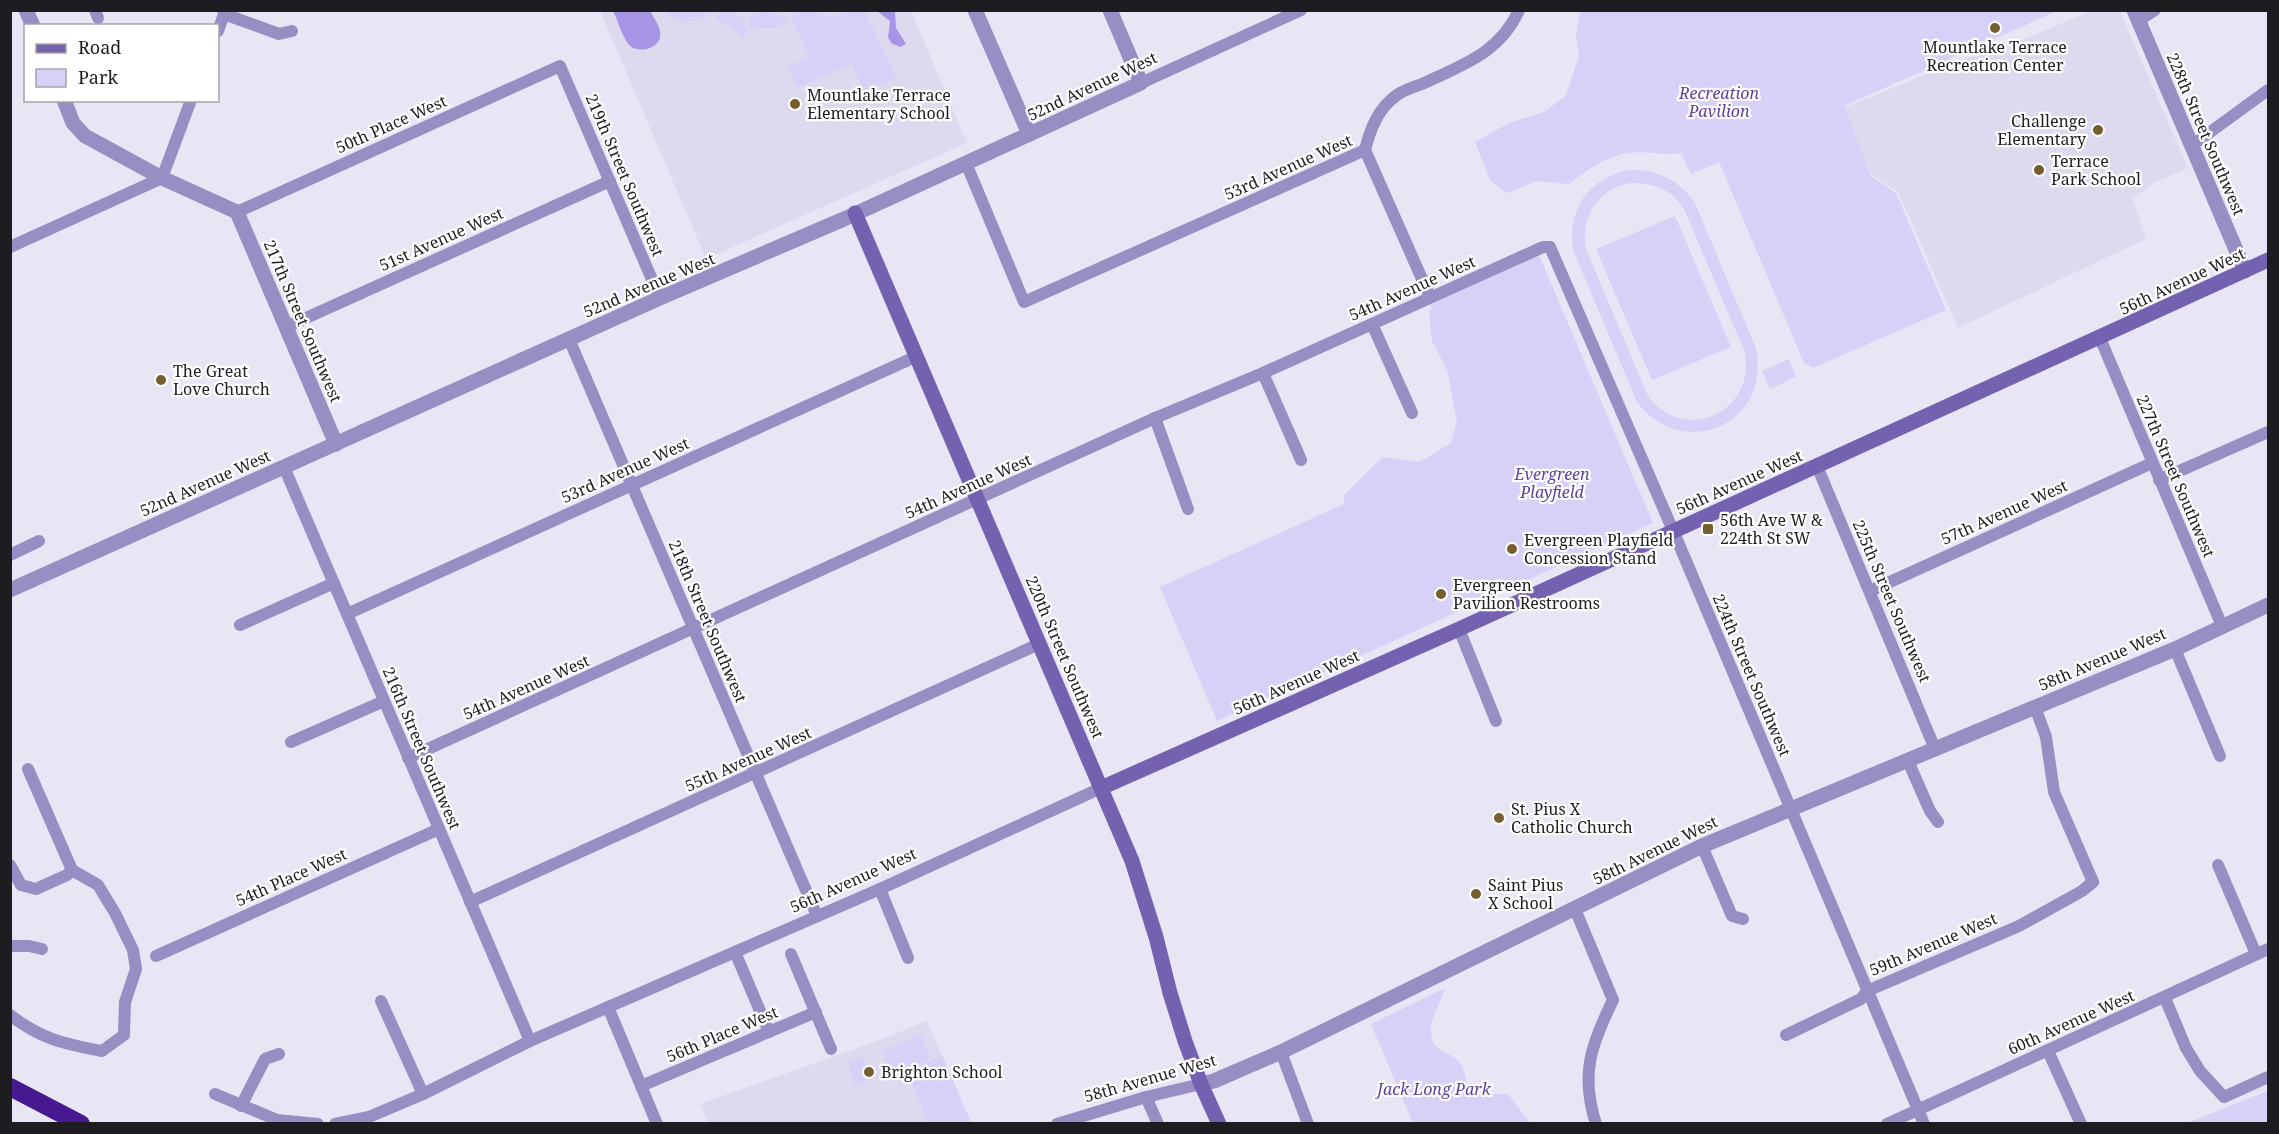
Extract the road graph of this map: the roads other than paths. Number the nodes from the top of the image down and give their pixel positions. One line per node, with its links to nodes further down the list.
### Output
1 (26, 10): 9 (street)
2 (975, 10): 17 (street)
3 (1110, 10): 13 (street)
4 (1301, 10): 13 (street, 52nd Avenue West)
5 (1520, 10): 19 (street, 53rd Avenue West)
6 (2155, 10): 8 (street)
7 (223, 12): 10 (street); 11 (street)
8 (2136, 16): 18 (street, 228th Street Southwest)
9 (32, 24)
10 (219, 27)
11 (292, 31)
12 (560, 66): 22 (street, 219th Street Southwest); 23 (street, 50th Place West)
13 (1141, 83): 17 (street, 52nd Avenue West)
14 (2268, 90): 18 (street)
15 (65, 102): 21 (street)
16 (190, 102): 21 (street)
17 (1029, 134): 20 (street, 52nd Avenue West)
18 (2191, 146): 28 (street, 228th Street Southwest)
19 (1365, 150): 20 (street, 53rd Avenue West); 29 (street)
20 (966, 163): 24 (street, 52nd Avenue West)
21 (162, 178): 23 (street); 25 (street)
22 (610, 181): 30 (street, 219th Street Southwest); 32 (street, 51st Avenue West)
23 (237, 212): 32 (street, 217th Street Southwest)
24 (855, 213): 30 (street, 52nd Avenue West); 35 (main road, 220th Street Southwest)
25 (10, 247)
26 (1543, 247): 29 (street, 54th Avenue West); 49 (street, 224th Street Southwest)
27 (2268, 260): 28 (main road, 56th Avenue West)
28 (2245, 271): 33 (main road, 56th Avenue West)
29 (1430, 297): 31 (street, 54th Avenue West)
30 (660, 298): 34 (street, 52nd Avenue West)
31 (1372, 324): 36 (street, 54th Avenue West); 37 (street)
32 (286, 327): 40 (street, 217th Street Southwest)
33 (2100, 338): 42 (street, 227th Street Southwest); 43 (main road, 56th Avenue West)
34 (569, 339): 40 (street, 52nd Avenue West); 46 (street, 218th Street Southwest)
35 (915, 357): 46 (street, 53rd Avenue West); 47 (main road, 220th Street Southwest)
36 (1263, 373): 38 (street, 54th Avenue West); 41 (street)
37 (1412, 413)
38 (1155, 418): 47 (street, 54th Avenue West); 48 (street)
39 (2268, 432): 45 (street)
40 (336, 444): 44 (street, 52nd Avenue West)
41 (1300, 460)
42 (2152, 463): 45 (street, 227th Street Southwest); 54 (street, 57th Avenue West)
43 (1817, 466): 49 (main road, 56th Avenue West); 54 (street, 225th Street Southwest)
44 (284, 467): 52 (street, 216th Street Southwest); 53 (street, 52nd Avenue West)
45 (2159, 480): 58 (street, 227th Street Southwest)
46 (632, 485): 56 (street, 53rd Avenue West); 59 (street, 218th Street Southwest)
47 (979, 500): 59 (street, 54th Avenue West); 61 (main road, 220th Street Southwest)
48 (1188, 509)
49 (1673, 531): 60 (main road, 56th Avenue West); 74 (street, 224th Street Southwest)
50 (39, 541): 51 (street)
51 (10, 555)
52 (334, 583): 56 (street, 216th Street Southwest); 57 (street)
53 (10, 590)
54 (1870, 591): 67 (street, 225th Street Southwest)
55 (2268, 605): 58 (street, 58th Avenue West)
56 (347, 614): 63 (street, 216th Street Southwest)
57 (240, 625)
58 (2222, 626): 62 (street, 58th Avenue West)
59 (694, 629): 69 (street, 54th Avenue West); 72 (street, 218th Street Southwest)
60 (1459, 629): 65 (street); 73 (main road, 56th Avenue West)
61 (1039, 644): 72 (street, 55th Avenue West); 73 (main road, 220th Street Southwest)
62 (2175, 649): 64 (street, 58th Avenue West); 68 (street)
63 (384, 700): 66 (street); 69 (street, 216th Street Southwest)
64 (2036, 707): 67 (street, 58th Avenue West); 94 (street, 59th Avenue West)
65 (1496, 721)
66 (291, 742)
67 (1935, 749): 70 (street, 58th Avenue West)
68 (2220, 756)
69 (408, 758): 76 (street, 216th Street Southwest)
70 (1908, 760): 74 (street, 58th Avenue West); 75 (street)
71 (28, 769): 80 (street)
72 (756, 774): 82 (street, 55th Avenue West); 84 (street, 218th Street Southwest)
73 (1101, 788): 81 (street, 56th Avenue West); 108 (main road, 220th Street Southwest)
74 (1790, 808): 77 (street, 58th Avenue West); 94 (street, 224th Street Southwest)
75 (1938, 822)
76 (439, 829): 82 (street, 216th Street Southwest); 92 (street, 54th Place West)
77 (1702, 846): 83 (street, 58th Avenue West); 85 (street)
78 (10, 865): 80 (street)
79 (2218, 865): 91 (street)
80 (72, 870): 99 (street)
81 (880, 889): 84 (street, 56th Avenue West); 93 (street)
82 (470, 902): 102 (street, 216th Street Southwest)
83 (1575, 909): 105 (street, 58th Avenue West); 124 (street)
84 (818, 916): 89 (street, 56th Avenue West)
85 (1743, 919)
86 (10, 946): 87 (street)
87 (42, 949)
88 (2268, 949): 91 (street, 60th Avenue West)
89 (735, 952): 97 (street, 56th Avenue West); 100 (street)
90 (791, 954): 98 (street)
91 (2256, 954): 95 (street, 60th Avenue West)
92 (156, 956)
93 (908, 958)
94 (1867, 991): 101 (street, 59th Avenue West); 115 (street, 224th Street Southwest)
95 (2165, 998): 104 (street, 60th Avenue West); 107 (street)
96 (381, 1001): 112 (street)
97 (608, 1007): 102 (street, 56th Avenue West); 109 (street)
98 (816, 1012): 100 (street, 56th Place West); 103 (street)
99 (10, 1014)
100 (769, 1032): 109 (street, 56th Place West)
101 (1786, 1035)
102 (530, 1041): 112 (street, 56th Avenue West)
103 (831, 1048)
104 (2049, 1051): 115 (street, 60th Avenue West); 127 (street)
105 (1281, 1052): 108 (street, 58th Avenue West); 123 (street)
106 (279, 1054): 114 (street)
107 (2268, 1077)
108 (1201, 1084): 113 (street, 58th Avenue West); 122 (main road, 220th Street Southwest)
109 (641, 1086): 119 (street)
110 (10, 1087): 116 (highway)
111 (215, 1094): 114 (street)
112 (423, 1094): 118 (street, 56th Avenue West)
113 (1146, 1097): 120 (street, 58th Avenue West); 121 (street)
114 (241, 1106): 117 (street)
115 (1918, 1109): 125 (street, 60th Avenue West); 126 (street, 224th Street Southwest)
116 (81, 1124)
117 (318, 1124)
118 (334, 1124)
119 (657, 1124)
120 (1057, 1124)
121 (1158, 1124)
122 (1219, 1124)
123 (1308, 1124)
124 (1596, 1124)
125 (1887, 1124)
126 (1924, 1124)
127 (2081, 1124)

